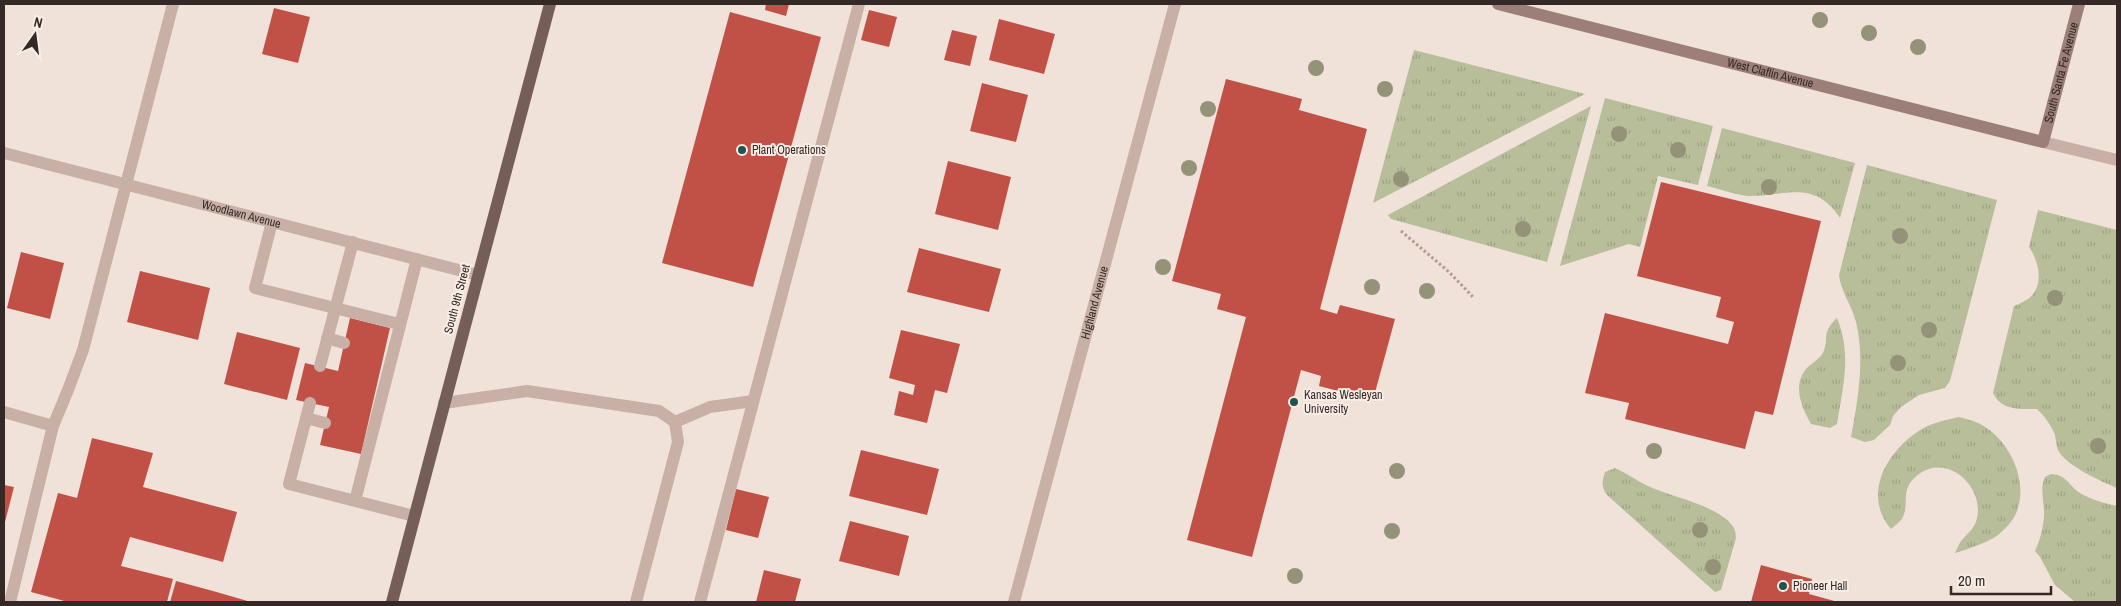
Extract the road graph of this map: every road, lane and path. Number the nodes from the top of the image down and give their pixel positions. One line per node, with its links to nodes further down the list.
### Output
1 (173, 4): 10 (street)
2 (550, 4): 15 (main road, South 9th Street)
3 (859, 4): 22 (street)
4 (1175, 4): 36 (street, Highland Avenue)
5 (1498, 4): 7 (main road, West Claflin Avenue)
6 (2079, 4): 7 (main road, South Santa Fe Avenue)
7 (2043, 142): 9 (street)
8 (4, 153): 10 (street, Woodlawn Avenue)
9 (2117, 160)
10 (127, 185): 11 (street, Woodlawn Avenue); 29 (street)
11 (272, 222): 13 (street, Woodlawn Avenue); 17 (street)
12 (1401, 231): 16 (path)
13 (353, 242): 14 (street, Woodlawn Avenue); 17 (street)
14 (416, 259): 15 (street, Woodlawn Avenue); 18 (street)
15 (478, 275): 24 (main road, South 9th Street)
16 (1474, 298)
17 (335, 308): 18 (street); 19 (street)
18 (400, 324): 30 (street)
19 (327, 338): 20 (street); 21 (street)
20 (344, 343)
21 (320, 366)
22 (753, 401): 27 (street); 35 (street)
23 (310, 403): 26 (street)
24 (444, 403): 27 (street); 31 (main road, South 9th Street)
25 (4, 412): 29 (street)
26 (306, 418): 28 (street); 30 (street)
27 (675, 422): 34 (street)
28 (325, 423)
29 (53, 426): 32 (street)
30 (355, 501): 31 (street)
31 (414, 516): 33 (main road, South 9th Street)
32 (10, 602)
33 (392, 602)
34 (636, 602)
35 (700, 602)
36 (1014, 602)

